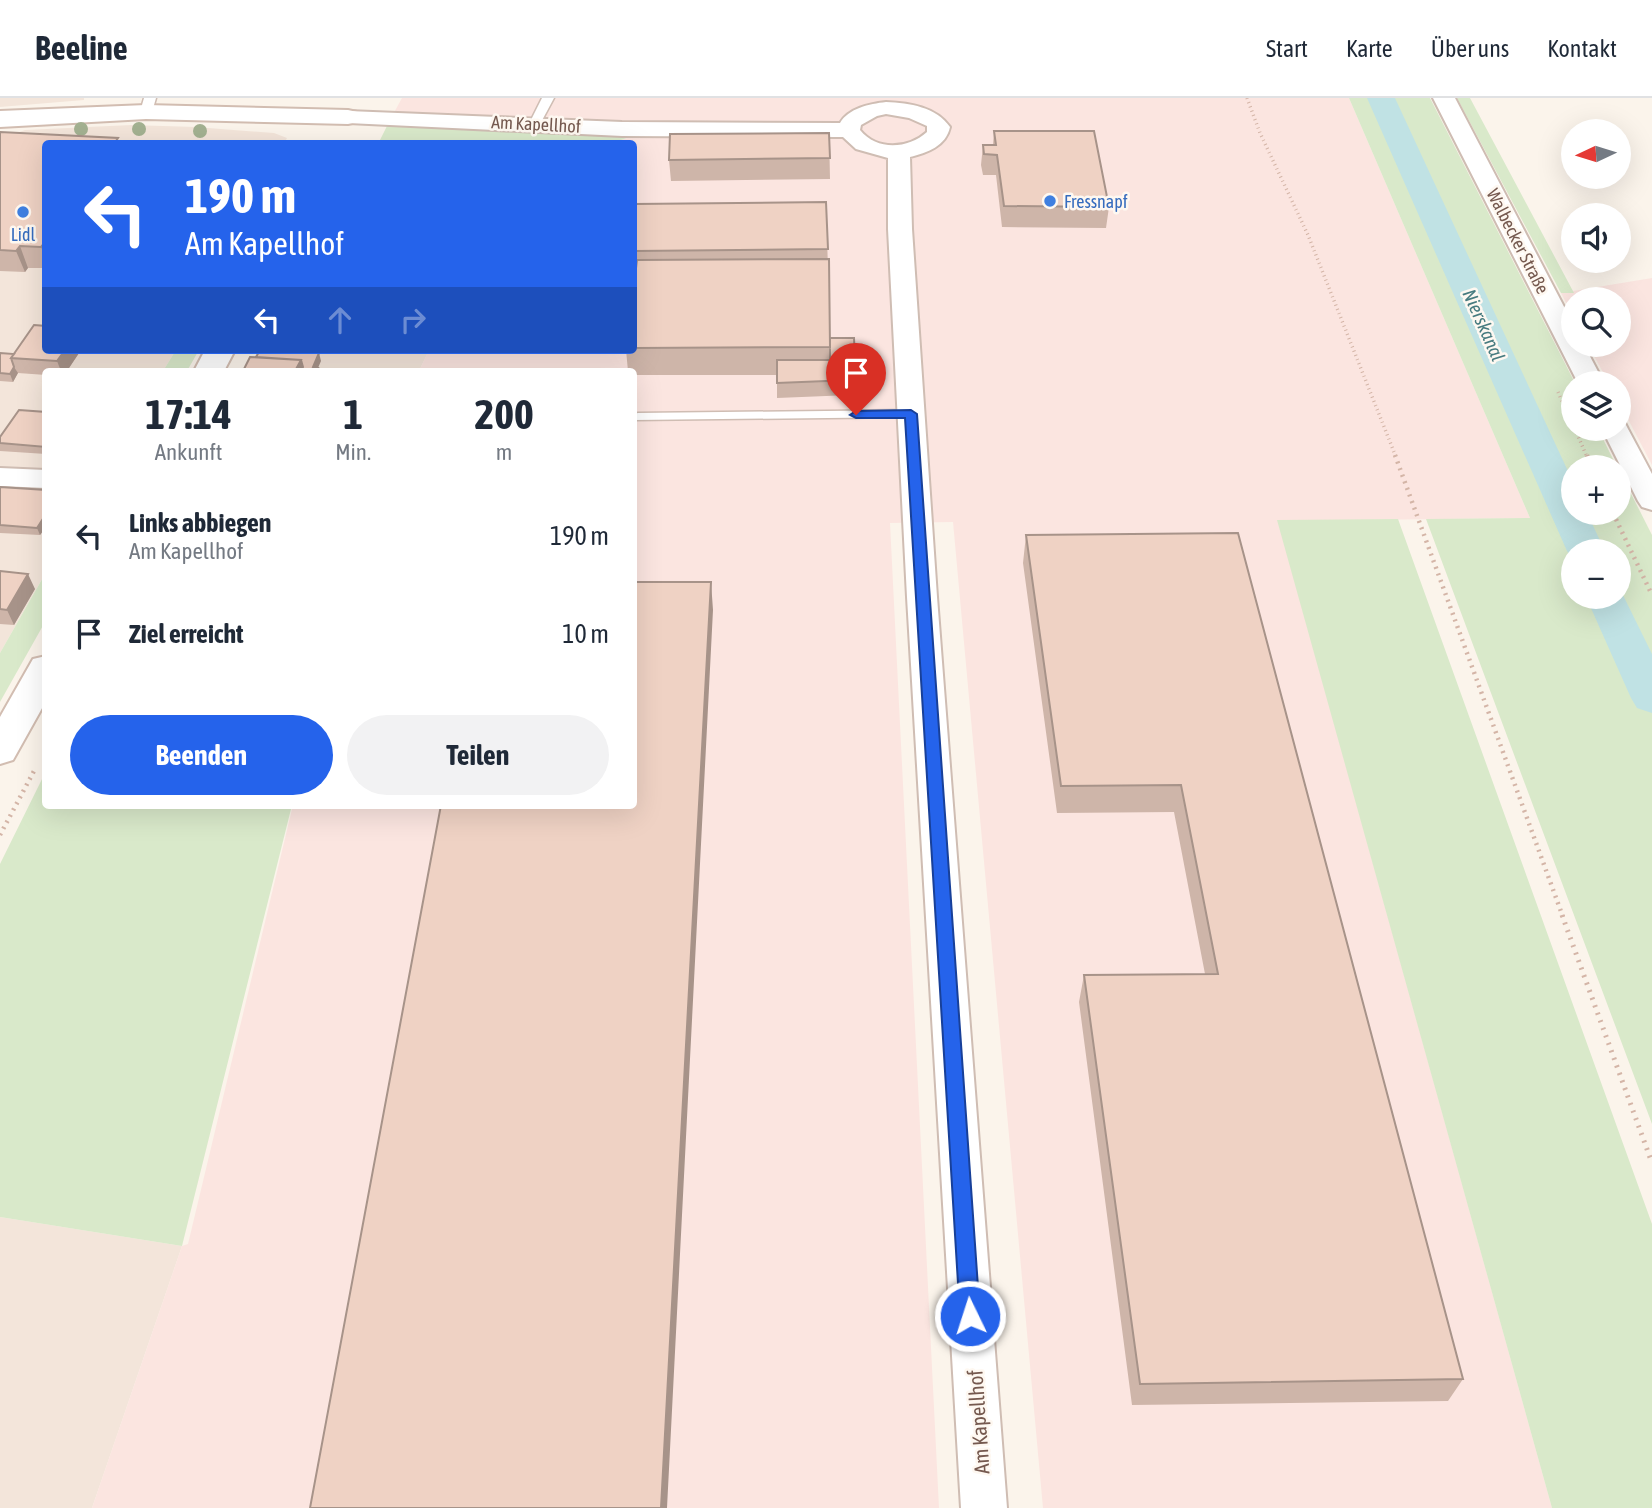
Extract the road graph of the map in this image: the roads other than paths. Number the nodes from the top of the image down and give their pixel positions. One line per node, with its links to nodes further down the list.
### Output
1 (548, 98): 7 (lane)
2 (1444, 98): 11 (street, Walbecker Straße)
3 (902, 103): 8 (street); 10 (street)
4 (148, 105): 5 (street); 6 (street)
5 (354, 107): 7 (street, Am Kapellhof); 9 (street)
6 (0, 119)
7 (535, 124): 8 (street, Am Kapellhof)
8 (849, 130): 10 (street)
9 (336, 140)
10 (899, 152): 12 (street, Am Kapellhof)
11 (1585, 371)
12 (911, 414): 13 (lane); 20 (street, Am Kapellhof)
13 (638, 417)
14 (1621, 441): 17 (street)
15 (0, 477): 16 (street)
16 (42, 479)
17 (1652, 501)
18 (42, 675): 19 (street)
19 (0, 750)
20 (984, 1508)

